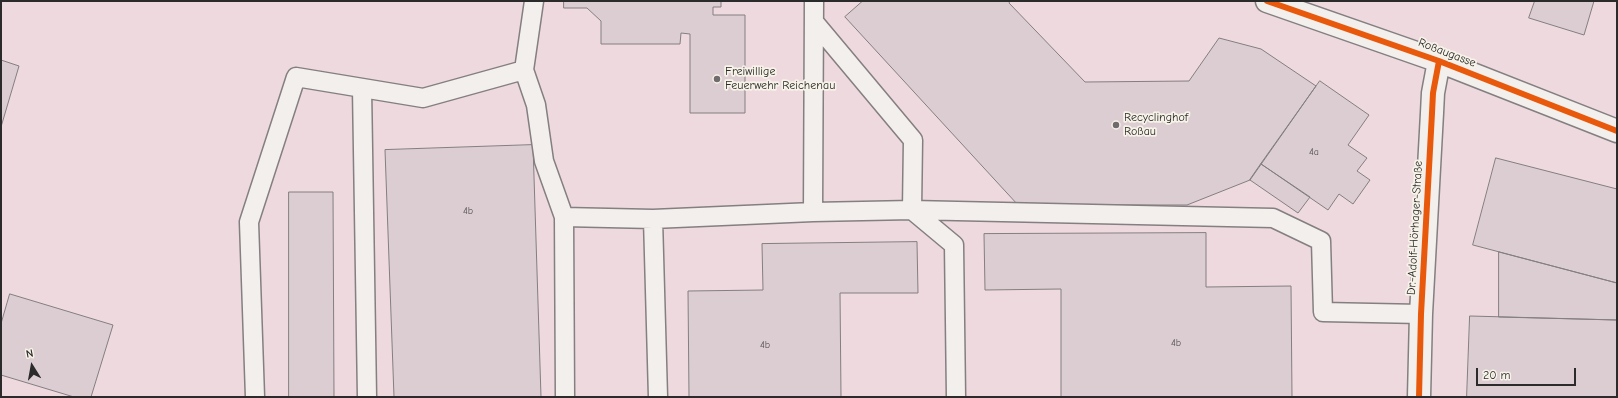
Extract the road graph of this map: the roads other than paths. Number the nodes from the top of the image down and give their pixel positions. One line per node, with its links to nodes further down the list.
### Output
1 (534, 1): 6 (lane)
2 (814, 1): 4 (lane)
3 (1267, 1): 5 (street, Roßaugasse)
4 (815, 23): 9 (lane); 10 (lane)
5 (1439, 60): 8 (street, Roßaugasse); 13 (street, Dr.-Adolf-Hörhager-Straße)
6 (524, 70): 7 (lane); 11 (lane)
7 (362, 88): 14 (lane); 15 (lane)
8 (1617, 131)
9 (912, 210): 10 (lane); 13 (lane); 18 (lane)
10 (813, 212): 12 (lane)
11 (564, 217): 12 (lane); 16 (lane)
12 (653, 219): 17 (lane)
13 (1421, 314): 19 (street, Dr.-Adolf-Hörhager-Straße)
14 (255, 397)
15 (367, 397)
16 (565, 397)
17 (658, 397)
18 (956, 397)
19 (1419, 397)

